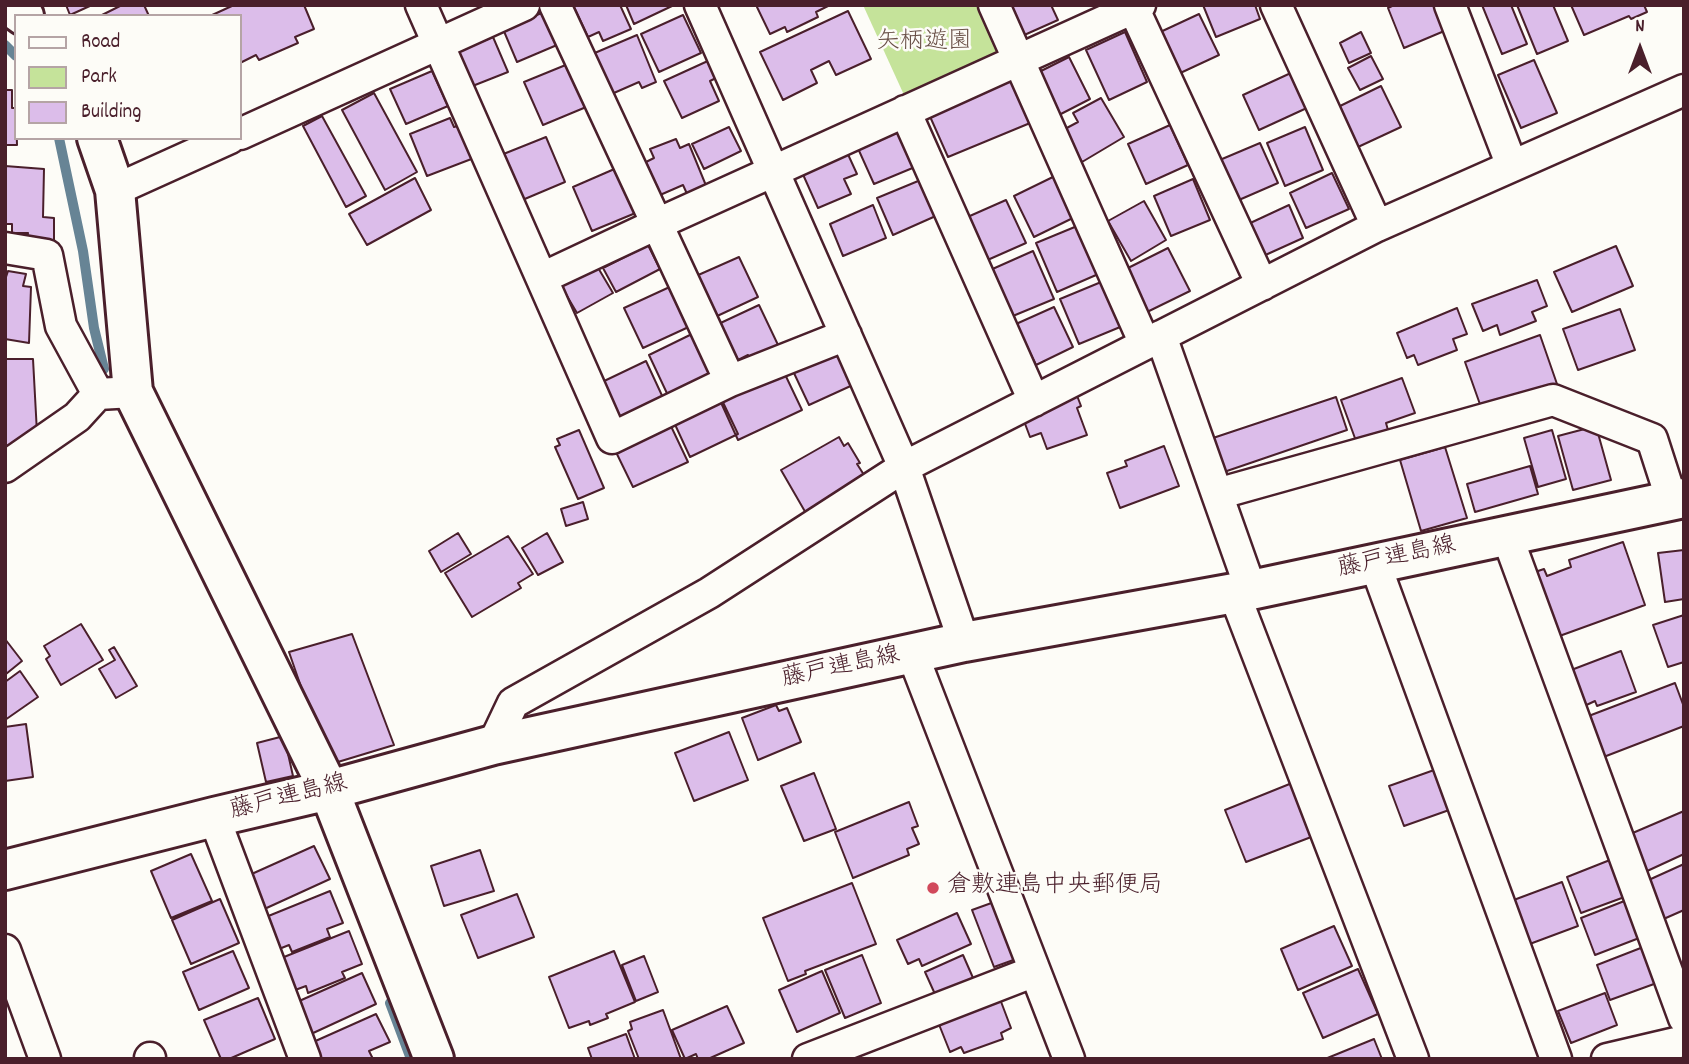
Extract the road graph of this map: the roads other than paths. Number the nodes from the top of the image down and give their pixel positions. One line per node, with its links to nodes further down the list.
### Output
1 (421, 5): 9 (street)
2 (524, 5): 9 (street)
3 (555, 5): 19 (street)
4 (701, 5): 17 (street)
5 (994, 5): 10 (street)
6 (1276, 5): 20 (street)
7 (1450, 5): 16 (street)
8 (1135, 6): 10 (street); 23 (street)
9 (439, 44): 13 (street); 22 (street)
10 (1019, 60): 12 (street); 25 (street)
11 (1684, 90): 16 (street)
12 (905, 111): 17 (street); 28 (street)
13 (242, 133)
14 (98, 140): 18 (main road)
15 (226, 140): 18 (street)
16 (1512, 166): 20 (street)
17 (774, 171): 19 (street); 24 (street)
18 (115, 190): 27 (main road)
19 (657, 224): 22 (street); 26 (street)
20 (1377, 226): 23 (street)
21 (5, 248): 27 (street)
22 (542, 278): 26 (street)
23 (1262, 285): 25 (street)
24 (846, 335): 26 (street); 30 (street)
25 (1153, 340): 28 (street); 31 (street)
26 (730, 381)
27 (116, 393): 29 (street); 39 (main road)
28 (1034, 401): 30 (street)
29 (5, 467)
30 (904, 467): 36 (street); 38 (street)
31 (1217, 494): 32 (street); 35 (street)
32 (1678, 500): 33 (main road, 藤戸連島線)
33 (1507, 536): 34 (main road, 藤戸連島線); 44 (street)
34 (1375, 564): 35 (main road, 藤戸連島線); 52 (street)
35 (1242, 592): 36 (main road, 藤戸連島線); 51 (street)
36 (964, 642): 37 (main road, 藤戸連島線)
37 (912, 653): 38 (main road, 藤戸連島線); 43 (street)
38 (493, 746): 39 (main road, 藤戸連島線)
39 (329, 790): 40 (main road, 藤戸連島線); 48 (main road)
40 (214, 817): 41 (main road, 藤戸連島線); 47 (street)
41 (5, 870)
42 (5, 950): 46 (street)
43 (1035, 971): 49 (street); 50 (street)
44 (1684, 1018)
45 (1684, 1041): 53 (street)
46 (46, 1059)
47 (305, 1059)
48 (434, 1059)
49 (808, 1059)
50 (1069, 1059)
51 (1413, 1059)
52 (1556, 1059)
53 (1607, 1059)

